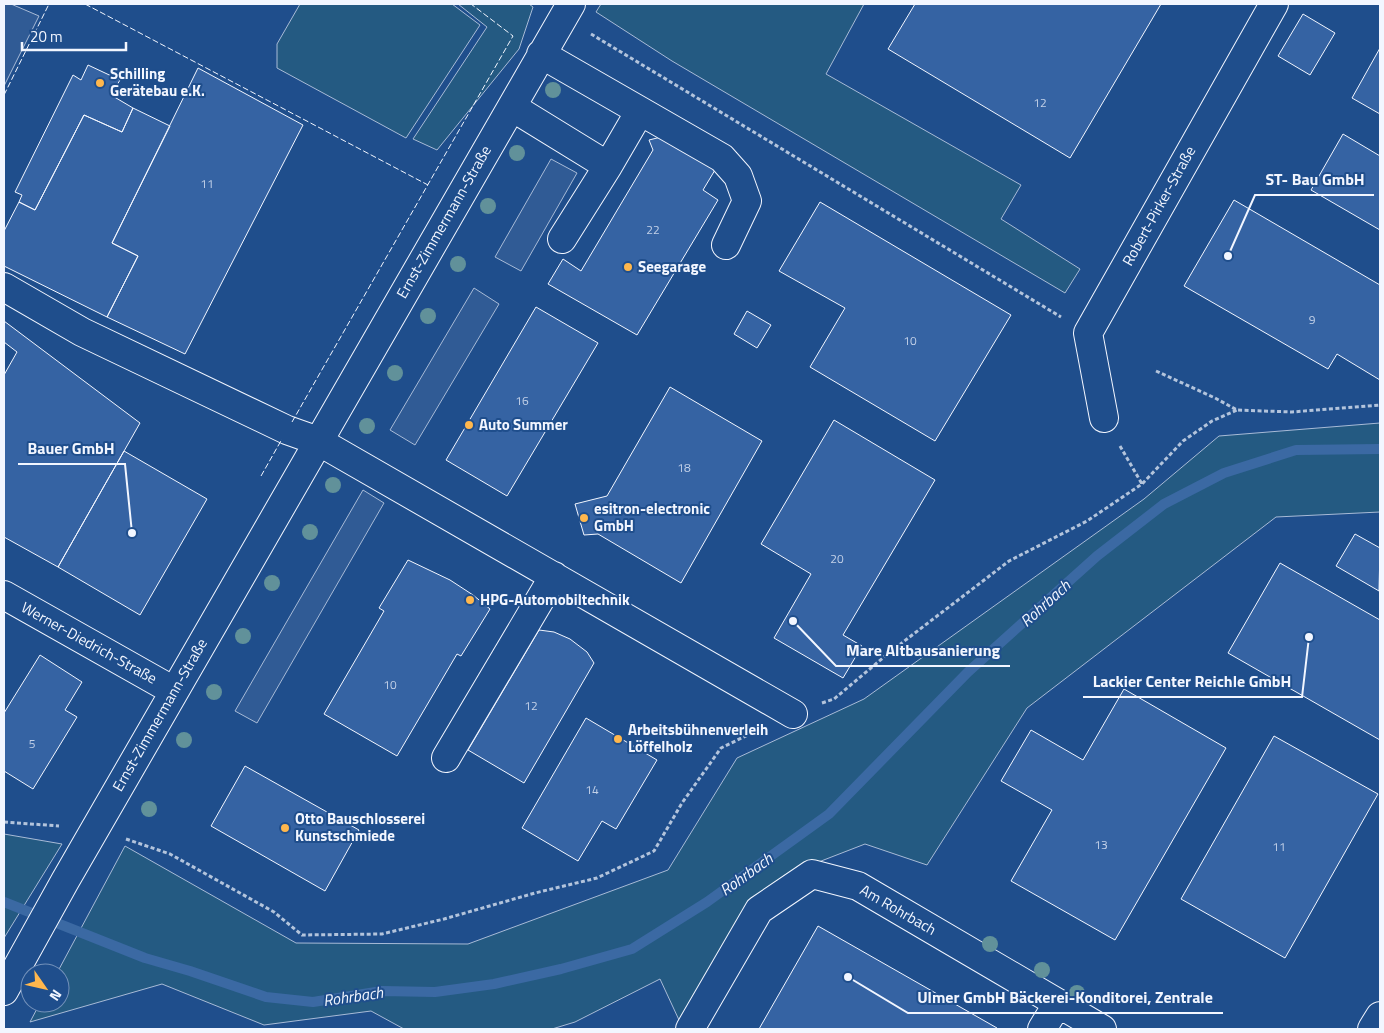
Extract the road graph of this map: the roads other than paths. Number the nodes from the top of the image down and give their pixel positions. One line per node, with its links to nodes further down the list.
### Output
1 (1274, 4): 10 (street, Robert-Pirker-Straße)
2 (567, 10): 3 (street, Ernst-Zimmermann-Straße)
3 (541, 54): 4 (street, Ernst-Zimmermann-Straße); 5 (street)
4 (512, 106): 6 (street); 11 (street, Ernst-Zimmermann-Straße)
5 (640, 111): 6 (street); 8 (street)
6 (608, 166): 7 (street)
7 (562, 239)
8 (726, 244)
9 (4, 287): 11 (street)
10 (1104, 418)
11 (318, 441): 12 (street); 14 (street, Ernst-Zimmermann-Straße)
12 (554, 576): 15 (street); 16 (street)
13 (4, 595): 14 (street, Werner-Diedrich-Straße)
14 (174, 691): 17 (street, Ernst-Zimmermann-Straße)
15 (793, 714)
16 (446, 758)
17 (4, 991)
18 (1058, 1003): 20 (street, Am Rohrbach); 21 (street); 22 (street, Am Rohrbach)
19 (1380, 1016): 23 (street)
20 (690, 1029)
21 (1042, 1029)
22 (1102, 1029)
23 (1372, 1029)

